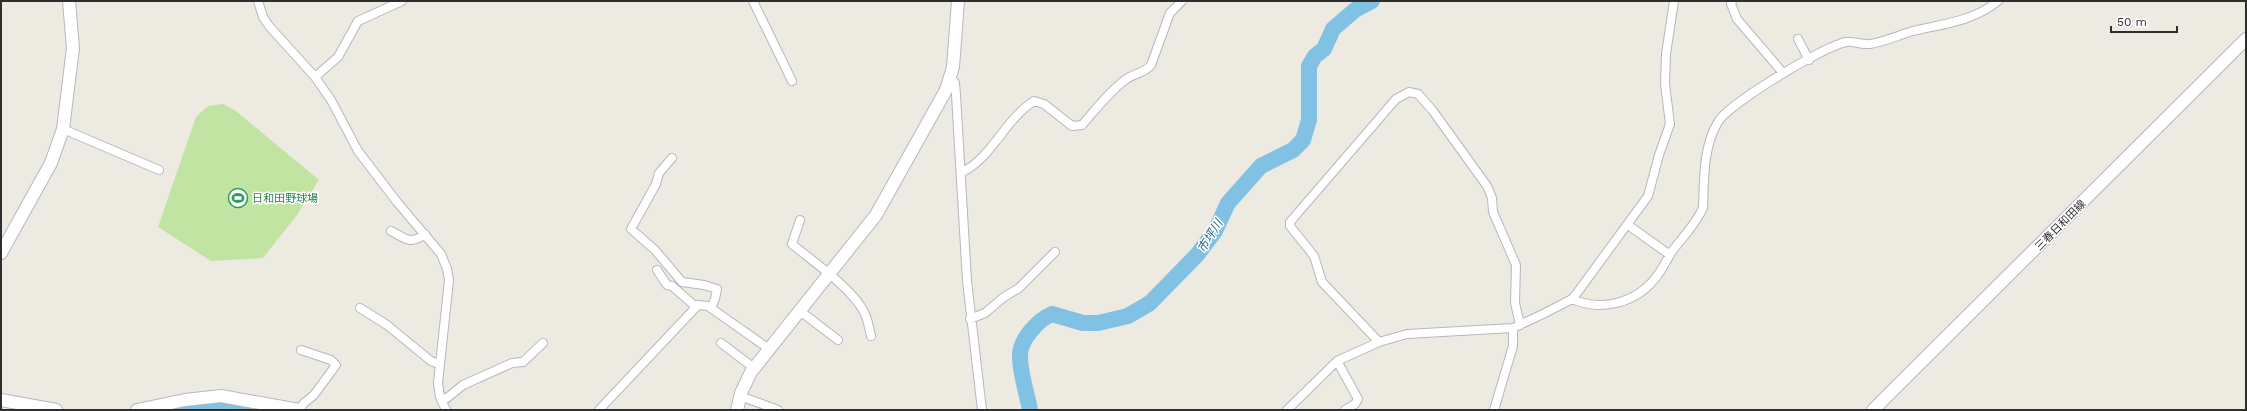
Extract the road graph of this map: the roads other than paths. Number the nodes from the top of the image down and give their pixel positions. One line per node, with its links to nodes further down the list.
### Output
1 (69, 1): 17 (street)
2 (258, 1): 14 (street)
3 (402, 1): 14 (street)
4 (753, 1): 16 (street)
5 (958, 1): 15 (street)
6 (1182, 1): 20 (street)
7 (1674, 1): 22 (street)
8 (1732, 1): 13 (street)
9 (1998, 1): 12 (street)
10 (1798, 39): 12 (street)
11 (2246, 39): 62 (street, 三春日和田線)
12 (1809, 60): 13 (street)
13 (1783, 73): 27 (street)
14 (315, 77): 24 (street)
15 (951, 78): 20 (street); 29 (street)
16 (792, 81)
17 (63, 129): 19 (street); 26 (street)
18 (672, 158): 33 (street)
19 (159, 170)
20 (962, 172): 35 (street)
21 (800, 220): 29 (street)
22 (1628, 225): 27 (street); 30 (street)
23 (391, 231): 24 (street)
24 (425, 234): 45 (street)
25 (1055, 252): 35 (street)
26 (1, 254)
27 (1670, 255): 30 (street)
28 (657, 270): 31 (street)
29 (829, 275): 34 (street); 37 (street)
30 (1572, 299): 36 (street)
31 (695, 306): 33 (street); 55 (street)
32 (360, 308): 45 (street)
33 (711, 308): 42 (street)
34 (800, 311): 38 (street); 42 (street)
35 (970, 319): 58 (street)
36 (1516, 326): 39 (street); 39 (street); 61 (street)
37 (871, 336)
38 (838, 340)
39 (1379, 342): 44 (street)
40 (543, 343): 48 (street)
41 (721, 343): 46 (street)
42 (769, 349): 46 (street)
43 (301, 350): 53 (street)
44 (1337, 361): 59 (street); 60 (street)
45 (440, 364): 48 (street)
46 (754, 368): 47 (street)
47 (740, 396): 56 (street); 57 (street)
48 (441, 399): 54 (street)
49 (1, 400): 50 (street)
50 (23, 407): 51 (street)
51 (56, 410)
52 (137, 410): 53 (street)
53 (299, 410)
54 (446, 410)
55 (600, 410)
56 (737, 410)
57 (778, 410)
58 (982, 410)
59 (1287, 410)
60 (1345, 410)
61 (1494, 410)
62 (1873, 410)

